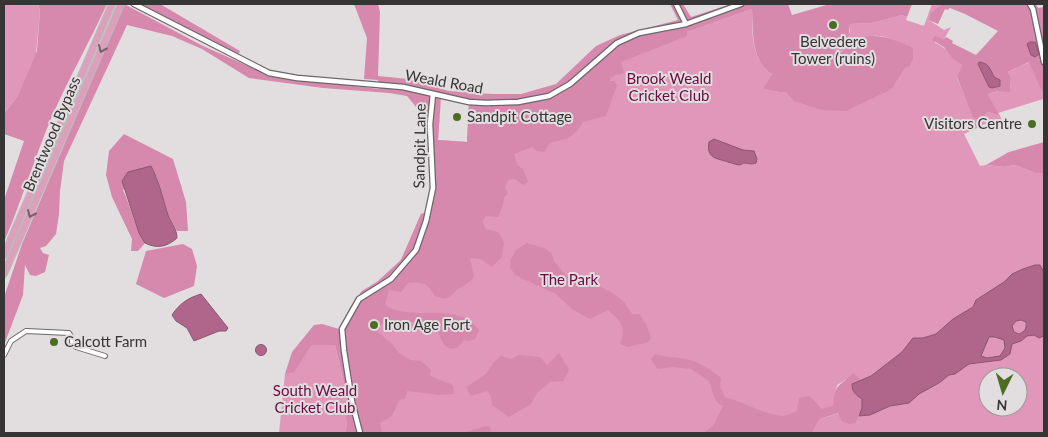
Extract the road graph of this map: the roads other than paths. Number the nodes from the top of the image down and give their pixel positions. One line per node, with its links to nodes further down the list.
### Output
1 (112, 4): 10 (highway, Brentwood Bypass)
2 (122, 4): 11 (highway, Brentwood Bypass, one-way to 11)
3 (135, 4): 9 (street, Weald Road)
4 (676, 4): 7 (street)
5 (741, 4): 7 (street, Weald Road)
6 (1030, 4): 8 (street)
7 (686, 24): 9 (street, Weald Road)
8 (1044, 62)
9 (433, 94): 14 (street, Sandpit Lane)
10 (4, 255)
11 (4, 274)
12 (4, 355): 13 (street)
13 (105, 356)
14 (360, 433)

